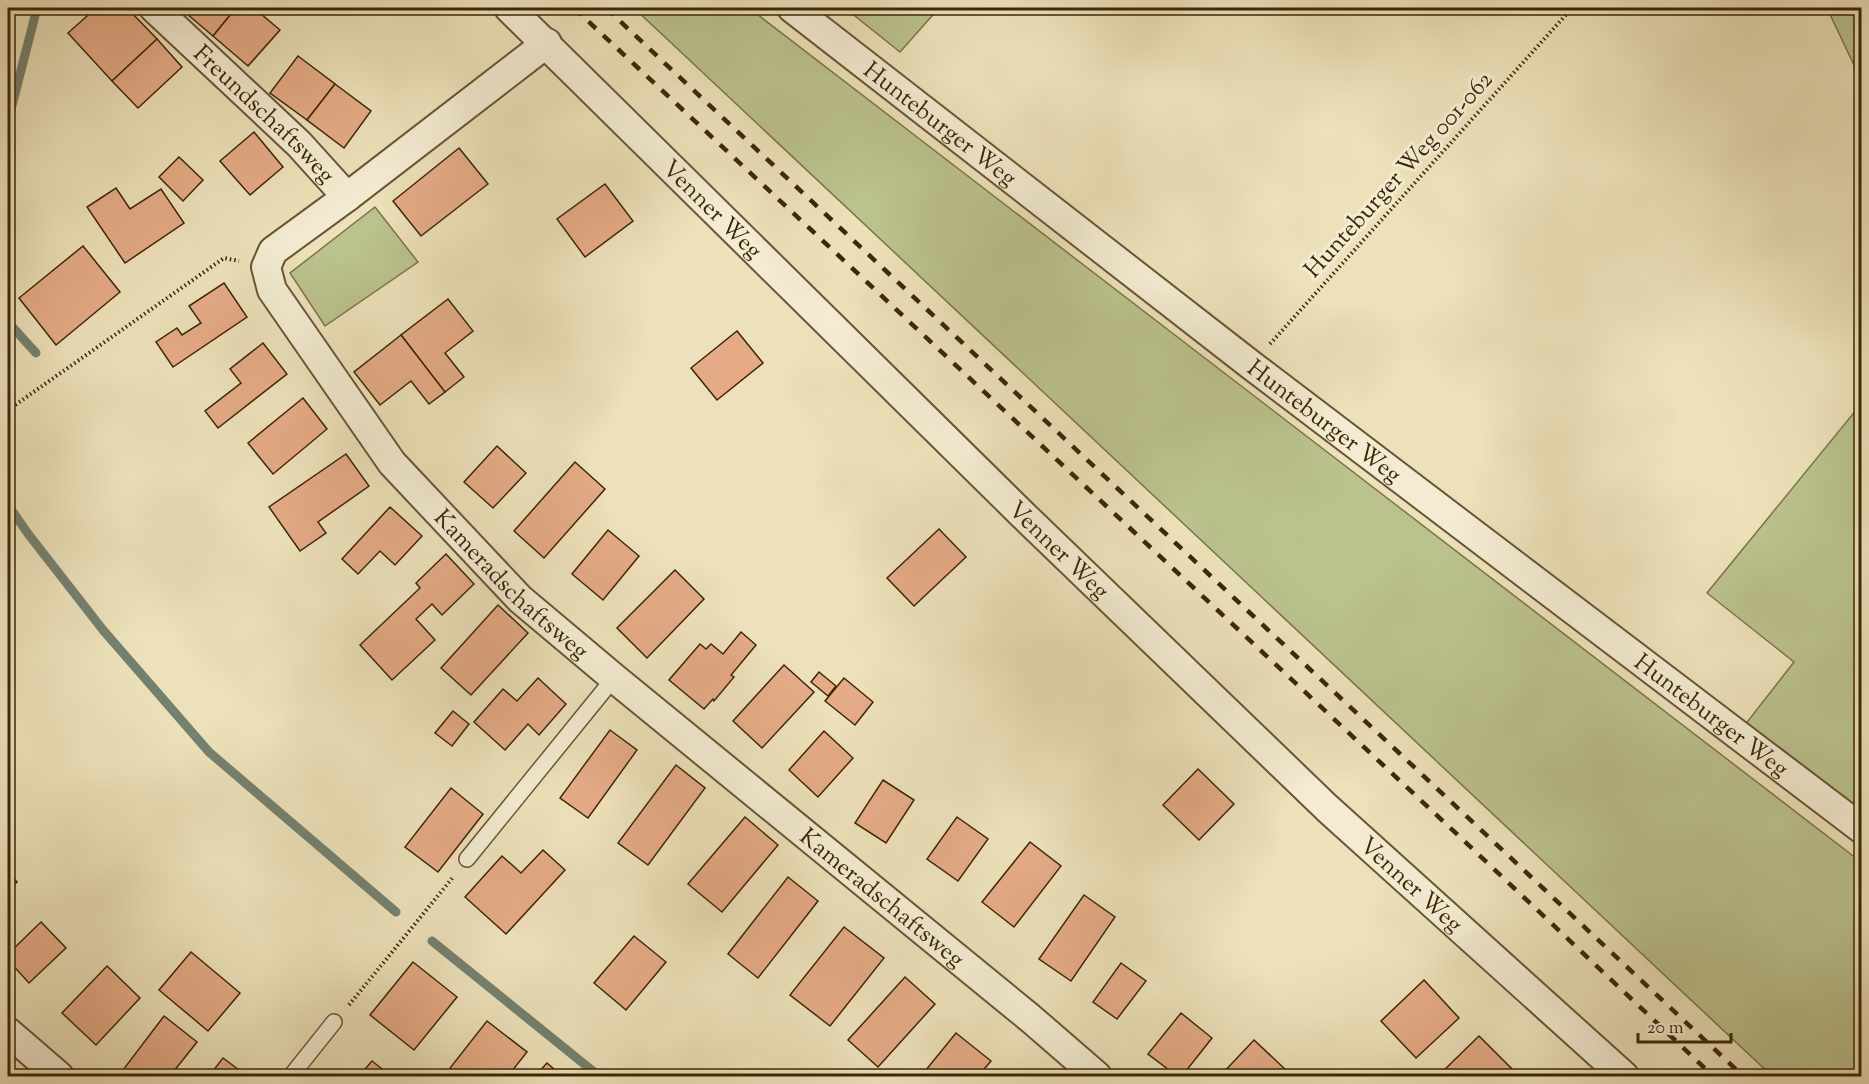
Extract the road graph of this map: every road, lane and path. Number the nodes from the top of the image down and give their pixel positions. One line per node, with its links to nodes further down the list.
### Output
1 (154, 8): 6 (street, Freundschaftsweg)
2 (510, 8): 5 (street, Venner Weg)
3 (792, 8): 8 (street, Hunteburger Weg)
4 (1572, 8): 8 (path, Hunteburger Weg 001-062)
5 (547, 43): 6 (street); 18 (street, Venner Weg)
6 (347, 197): 7 (street)
7 (266, 267): 9 (path); 10 (street, Kameradschaftsweg)
8 (1251, 365): 11 (street, Hunteburger Weg)
9 (8, 410)
10 (614, 678): 12 (lane); 17 (street, Kameradschaftsweg)
11 (1862, 829)
12 (467, 859): 13 (path)
13 (334, 1022): 16 (lane)
14 (8, 1032): 15 (street)
15 (58, 1077)
16 (291, 1077)
17 (1097, 1077)
18 (1624, 1077)

